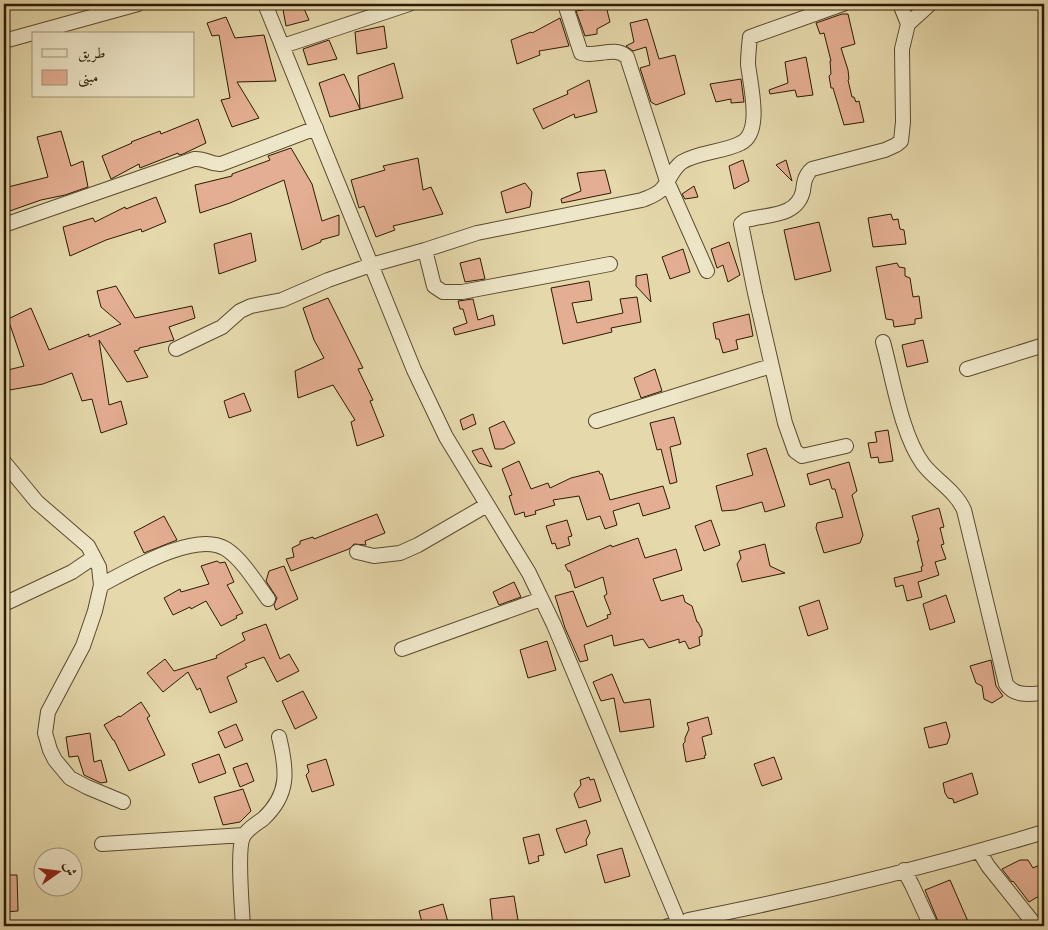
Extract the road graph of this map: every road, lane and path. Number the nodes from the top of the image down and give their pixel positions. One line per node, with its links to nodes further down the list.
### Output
1 (138, 4): 9 (street)
2 (265, 4): 12 (street)
3 (409, 4): 12 (street)
4 (565, 4): 14 (street)
5 (843, 4): 14 (street)
6 (900, 4): 8 (street)
7 (930, 4): 8 (street)
8 (908, 24): 23 (street)
9 (37, 32)
10 (32, 33): 11 (street)
11 (4, 41)
12 (283, 46): 13 (street)
13 (316, 128): 15 (street); 18 (street)
14 (667, 181): 16 (street); 19 (street)
15 (4, 225)
16 (424, 250): 17 (street); 18 (street)
17 (610, 264)
18 (371, 265): 22 (street); 28 (street)
19 (707, 271)
20 (884, 342): 36 (street)
21 (1044, 346): 24 (street)
22 (176, 349)
23 (771, 366): 25 (street); 26 (street)
24 (967, 369)
25 (596, 421)
26 (846, 446)
27 (4, 462): 30 (street)
28 (487, 505): 29 (street); 33 (street)
29 (357, 552)
30 (94, 557): 31 (street); 34 (street)
31 (102, 585): 32 (street); 38 (street)
32 (268, 599)
33 (542, 599): 35 (street); 44 (street)
34 (4, 604)
35 (402, 649)
36 (1044, 692)
37 (280, 737): 40 (street)
38 (123, 802)
39 (1044, 832): 42 (street)
40 (244, 835): 41 (street); 45 (street)
41 (102, 844)
42 (979, 851): 43 (street); 47 (street)
43 (904, 870): 44 (street); 46 (street)
44 (677, 923)
45 (243, 926)
46 (931, 926)
47 (1036, 926)

